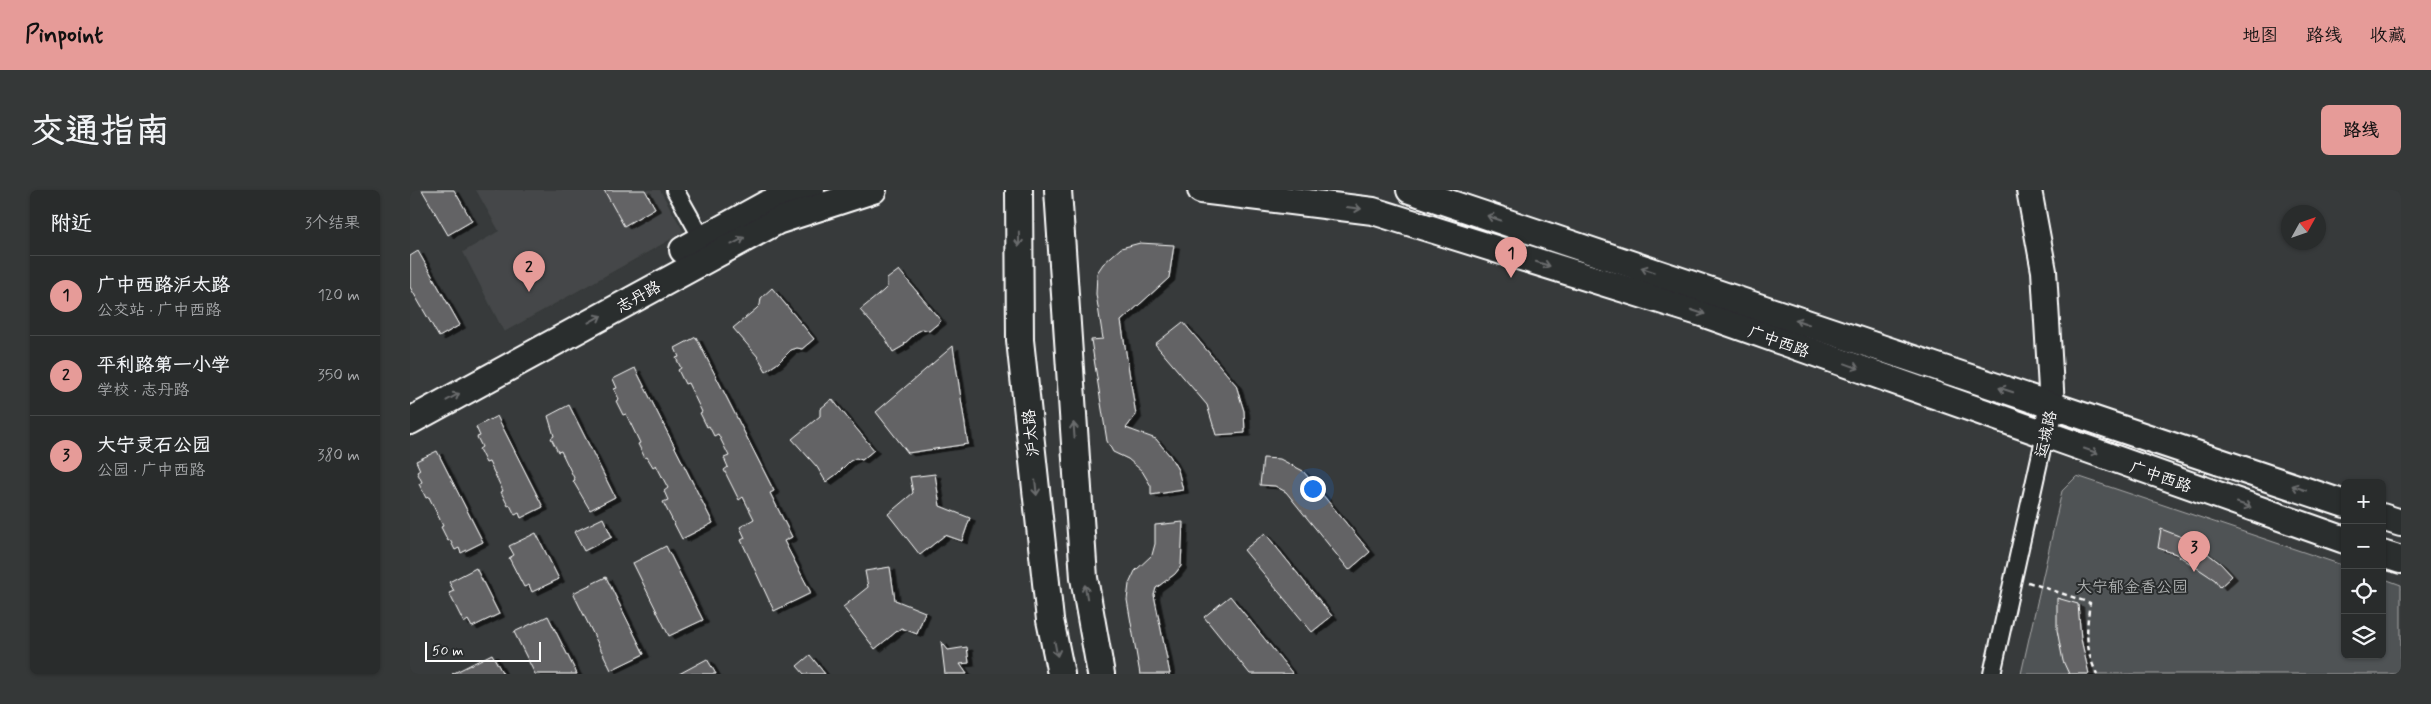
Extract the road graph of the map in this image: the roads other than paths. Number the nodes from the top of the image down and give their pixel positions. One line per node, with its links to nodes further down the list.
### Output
1 (674, 190): 9 (street)
2 (811, 190): 9 (main road, 志丹路)
3 (874, 190): 12 (main road, 志丹路, one-way to 3)
4 (1019, 190): 20 (main road, 沪太路, one-way to 20)
5 (1058, 190): 21 (main road, one-way to 5)
6 (1202, 190): 13 (main road, 广中西路, one-way to 13)
7 (1410, 190): 11 (main road, 广中西路, one-way to 7)
8 (2029, 190): 11 (street, 运城路)
9 (702, 240): 10 (main road, 志丹路)
10 (410, 400)
11 (2052, 406): 13 (street, 运城路); 14 (main road, 广中西路, one-way to 11)
12 (410, 421)
13 (2045, 435): 17 (main road, 广中西路, one-way to 17); 22 (street, 运城路)
14 (2341, 503)
15 (2386, 518): 16 (main road)
16 (2401, 523)
17 (2341, 539)
18 (2386, 555): 19 (main road)
19 (2401, 560)
20 (1061, 674)
21 (1101, 674)
22 (1992, 674)

